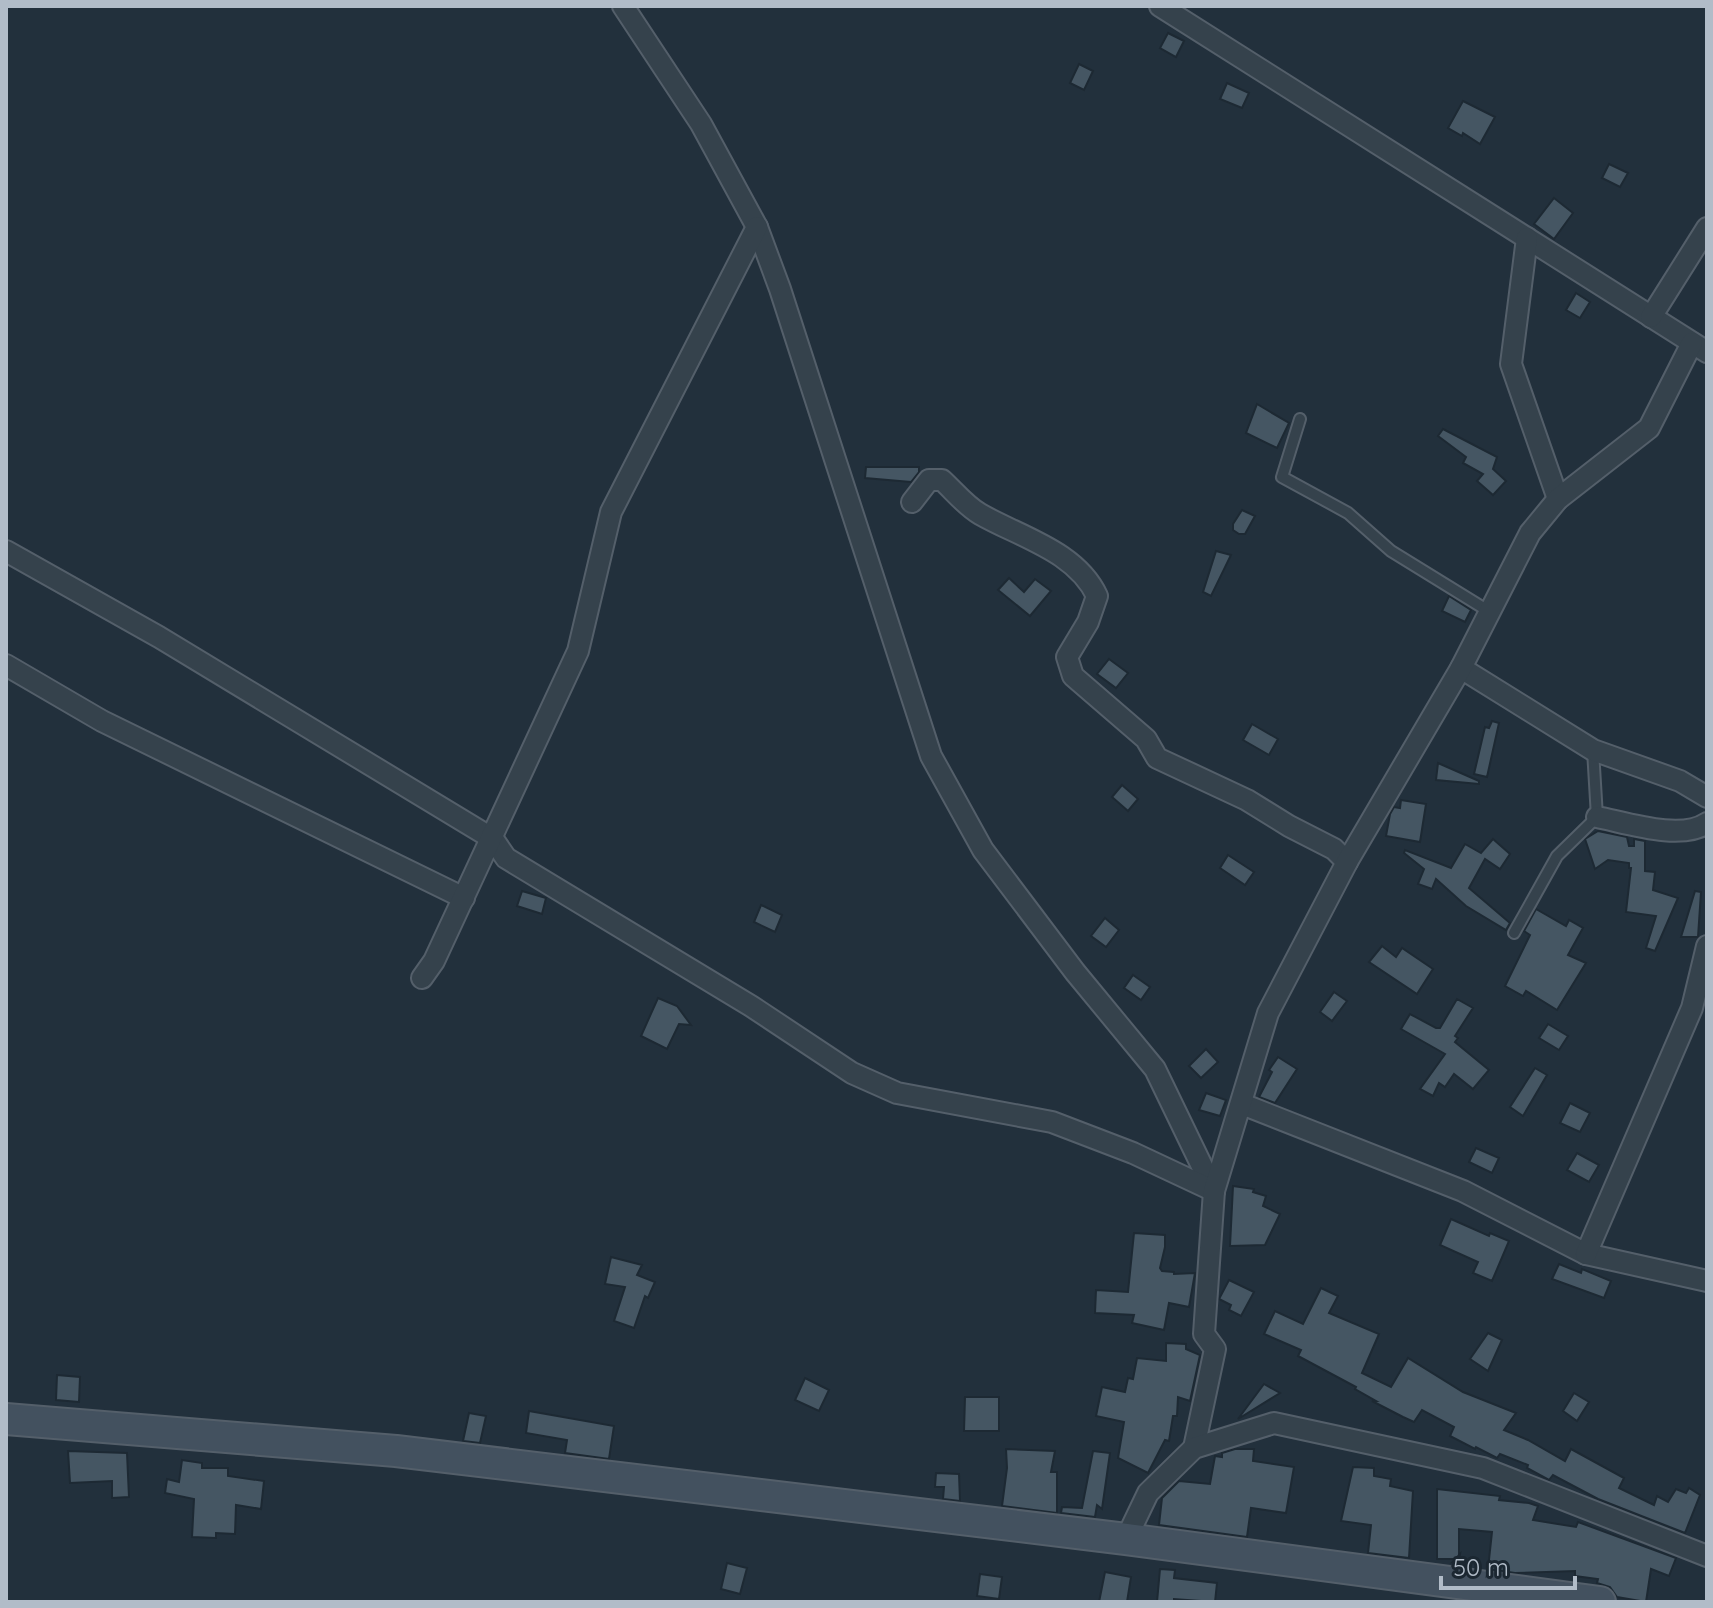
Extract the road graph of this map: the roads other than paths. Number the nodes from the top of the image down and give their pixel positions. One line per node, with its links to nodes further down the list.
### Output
1 (623, 6): 3 (street)
2 (1160, 6): 5 (street)
3 (757, 227): 19 (street); 26 (street)
4 (1707, 228): 6 (street)
5 (1527, 238): 6 (street); 9 (street)
6 (1651, 317): 7 (street)
7 (1700, 347): 9 (street)
8 (1300, 419): 12 (lane)
9 (1558, 499): 12 (street)
10 (912, 502): 20 (street)
11 (6, 551): 19 (street)
12 (1490, 612): 14 (street)
13 (6, 665): 21 (street)
14 (1461, 668): 15 (street); 20 (street)
15 (1593, 750): 16 (street); 17 (lane)
16 (1707, 797)
17 (1597, 817): 18 (street); 22 (lane)
18 (1707, 823)
19 (493, 839): 21 (street); 26 (street)
20 (1347, 862): 25 (street)
21 (464, 898): 24 (street)
22 (1514, 933)
23 (1707, 946): 27 (street)
24 (422, 978)
25 (1242, 1104): 26 (street); 27 (street)
26 (1214, 1191): 30 (street)
27 (1586, 1254): 28 (street)
28 (1707, 1281)
29 (6, 1419): 31 (main road)
30 (1194, 1448): 31 (street); 32 (street)
31 (1126, 1539): 33 (main road)
32 (1707, 1556)
33 (1600, 1602)

